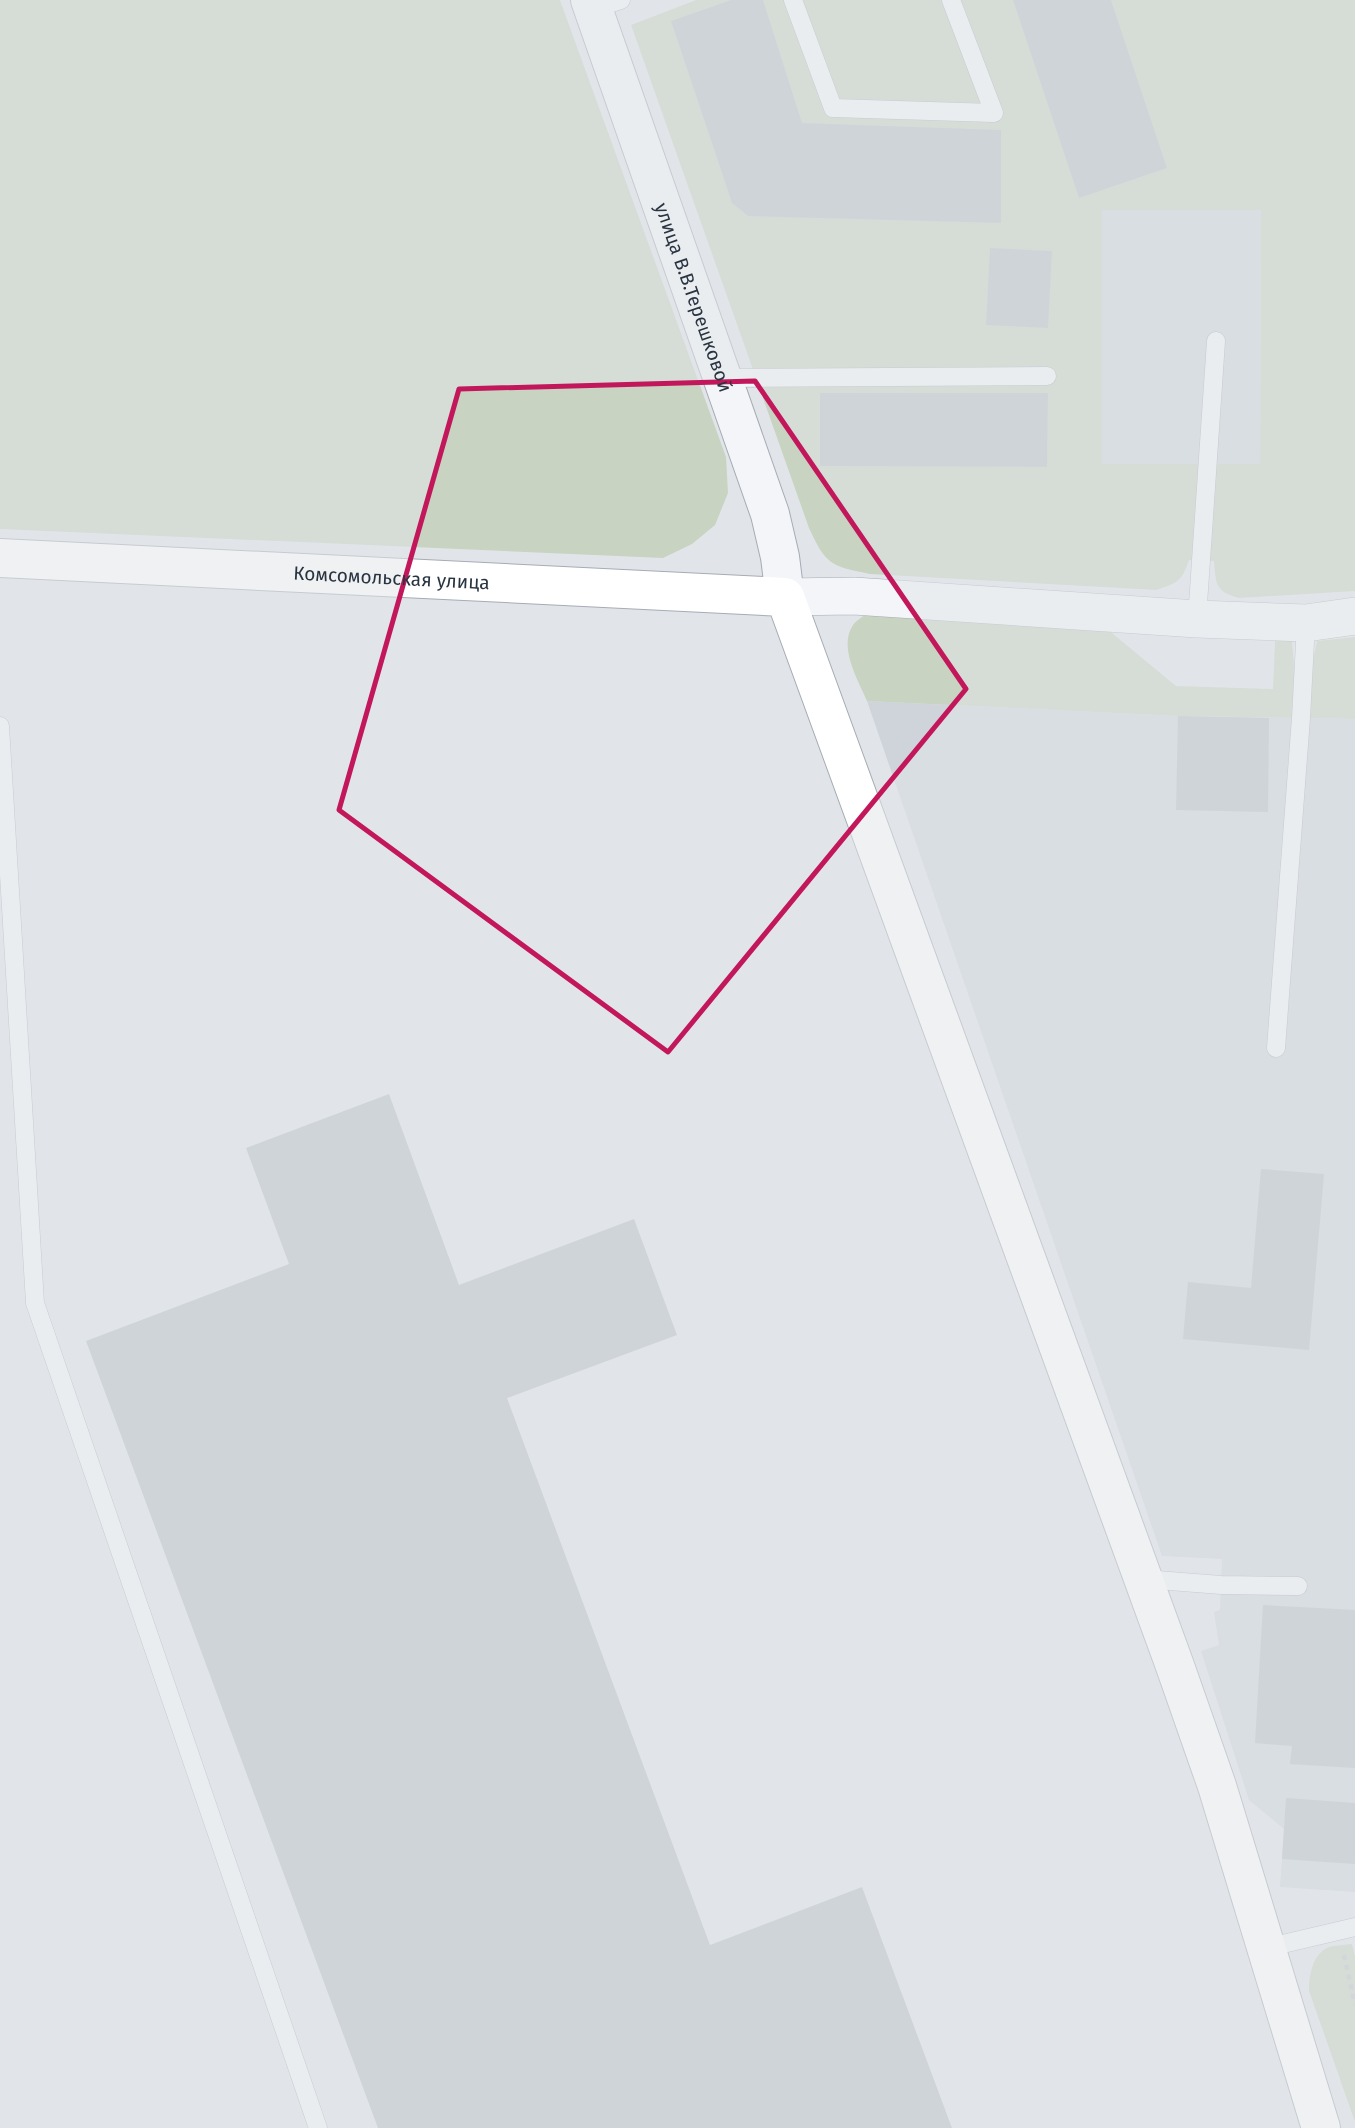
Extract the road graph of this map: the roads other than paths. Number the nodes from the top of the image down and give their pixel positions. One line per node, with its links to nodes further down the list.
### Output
1 (793, 0): 2 (lane)
2 (951, 0)
3 (601, 3): 6 (street, улица В.В.Терешковой)
4 (1216, 341): 10 (lane)
5 (1047, 376): 6 (lane)
6 (723, 378): 8 (street, улица В.В.Терешковой)
7 (0, 558): 8 (main road, Комсомольская улица)
8 (785, 597): 10 (street); 14 (main road)
9 (1355, 616): 11 (street)
10 (1197, 620): 11 (street)
11 (1306, 623): 13 (lane)
12 (0, 726): 18 (lane)
13 (1276, 1048)
14 (1144, 1579): 15 (lane); 17 (main road)
15 (1298, 1586)
16 (1347, 1929): 17 (lane)
17 (1266, 1948): 19 (main road)
18 (318, 2128)
19 (1321, 2128)

